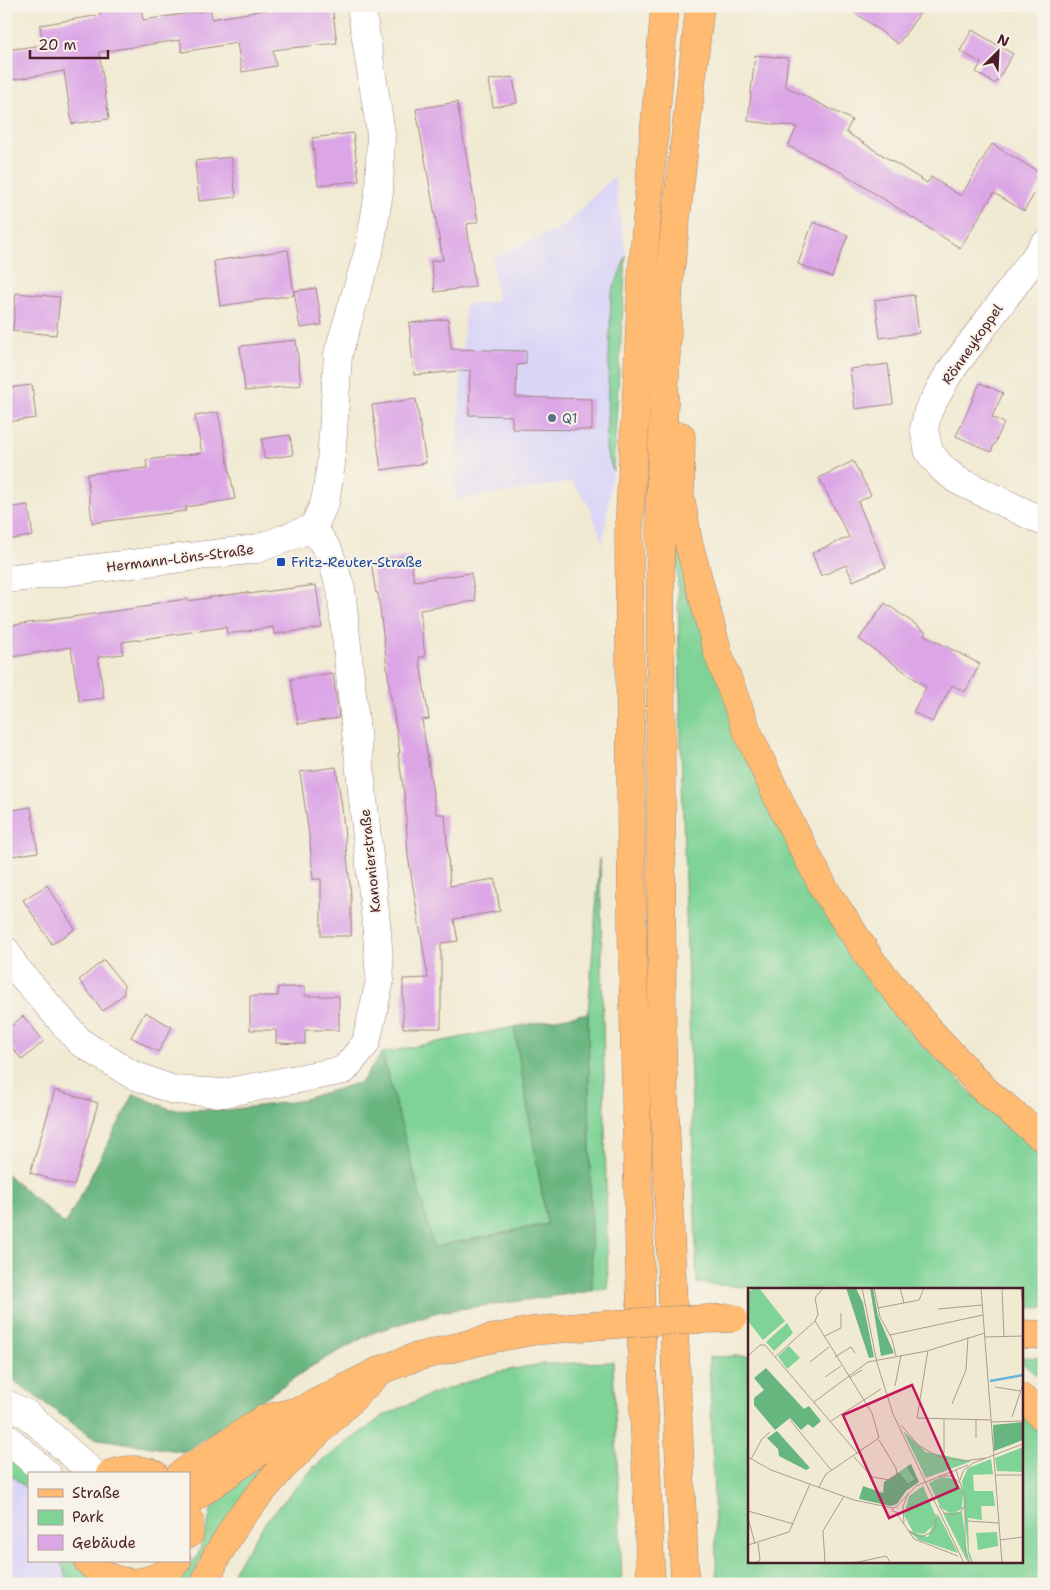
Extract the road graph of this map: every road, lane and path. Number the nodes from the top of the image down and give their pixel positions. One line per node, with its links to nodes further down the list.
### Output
1 (360, 6): 7 (street)
2 (665, 6): 26 (main road)
3 (700, 6): 5 (main road)
4 (1044, 245): 6 (street, Rönneykoppel)
5 (669, 281): 10 (main road); 34 (main road)
6 (1044, 522)
7 (313, 528): 8 (street, Hermann-Löns-Straße); 9 (street, Kanonierstraße)
8 (6, 579)
9 (6, 951)
10 (1044, 1140)
11 (741, 1319): 14 (main road, bridge)
12 (1022, 1334): 13 (main road)
13 (1044, 1335)
14 (381, 1370): 17 (main road); 31 (main road)
15 (1022, 1399): 18 (main road)
16 (6, 1404): 21 (street)
17 (302, 1410): 24 (main road); 25 (main road)
18 (1044, 1418)
19 (6, 1438): 20 (street)
20 (45, 1472)
21 (92, 1472)
22 (116, 1472): 23 (main road)
23 (146, 1472)
24 (184, 1472)
25 (190, 1500)
26 (650, 1535): 32 (main road); 33 (main road)
27 (89, 1562): 30 (main road)
28 (176, 1562): 29 (main road)
29 (147, 1582): 30 (main road)
30 (119, 1583)
31 (205, 1584)
32 (646, 1584)
33 (651, 1584)
34 (685, 1584)

